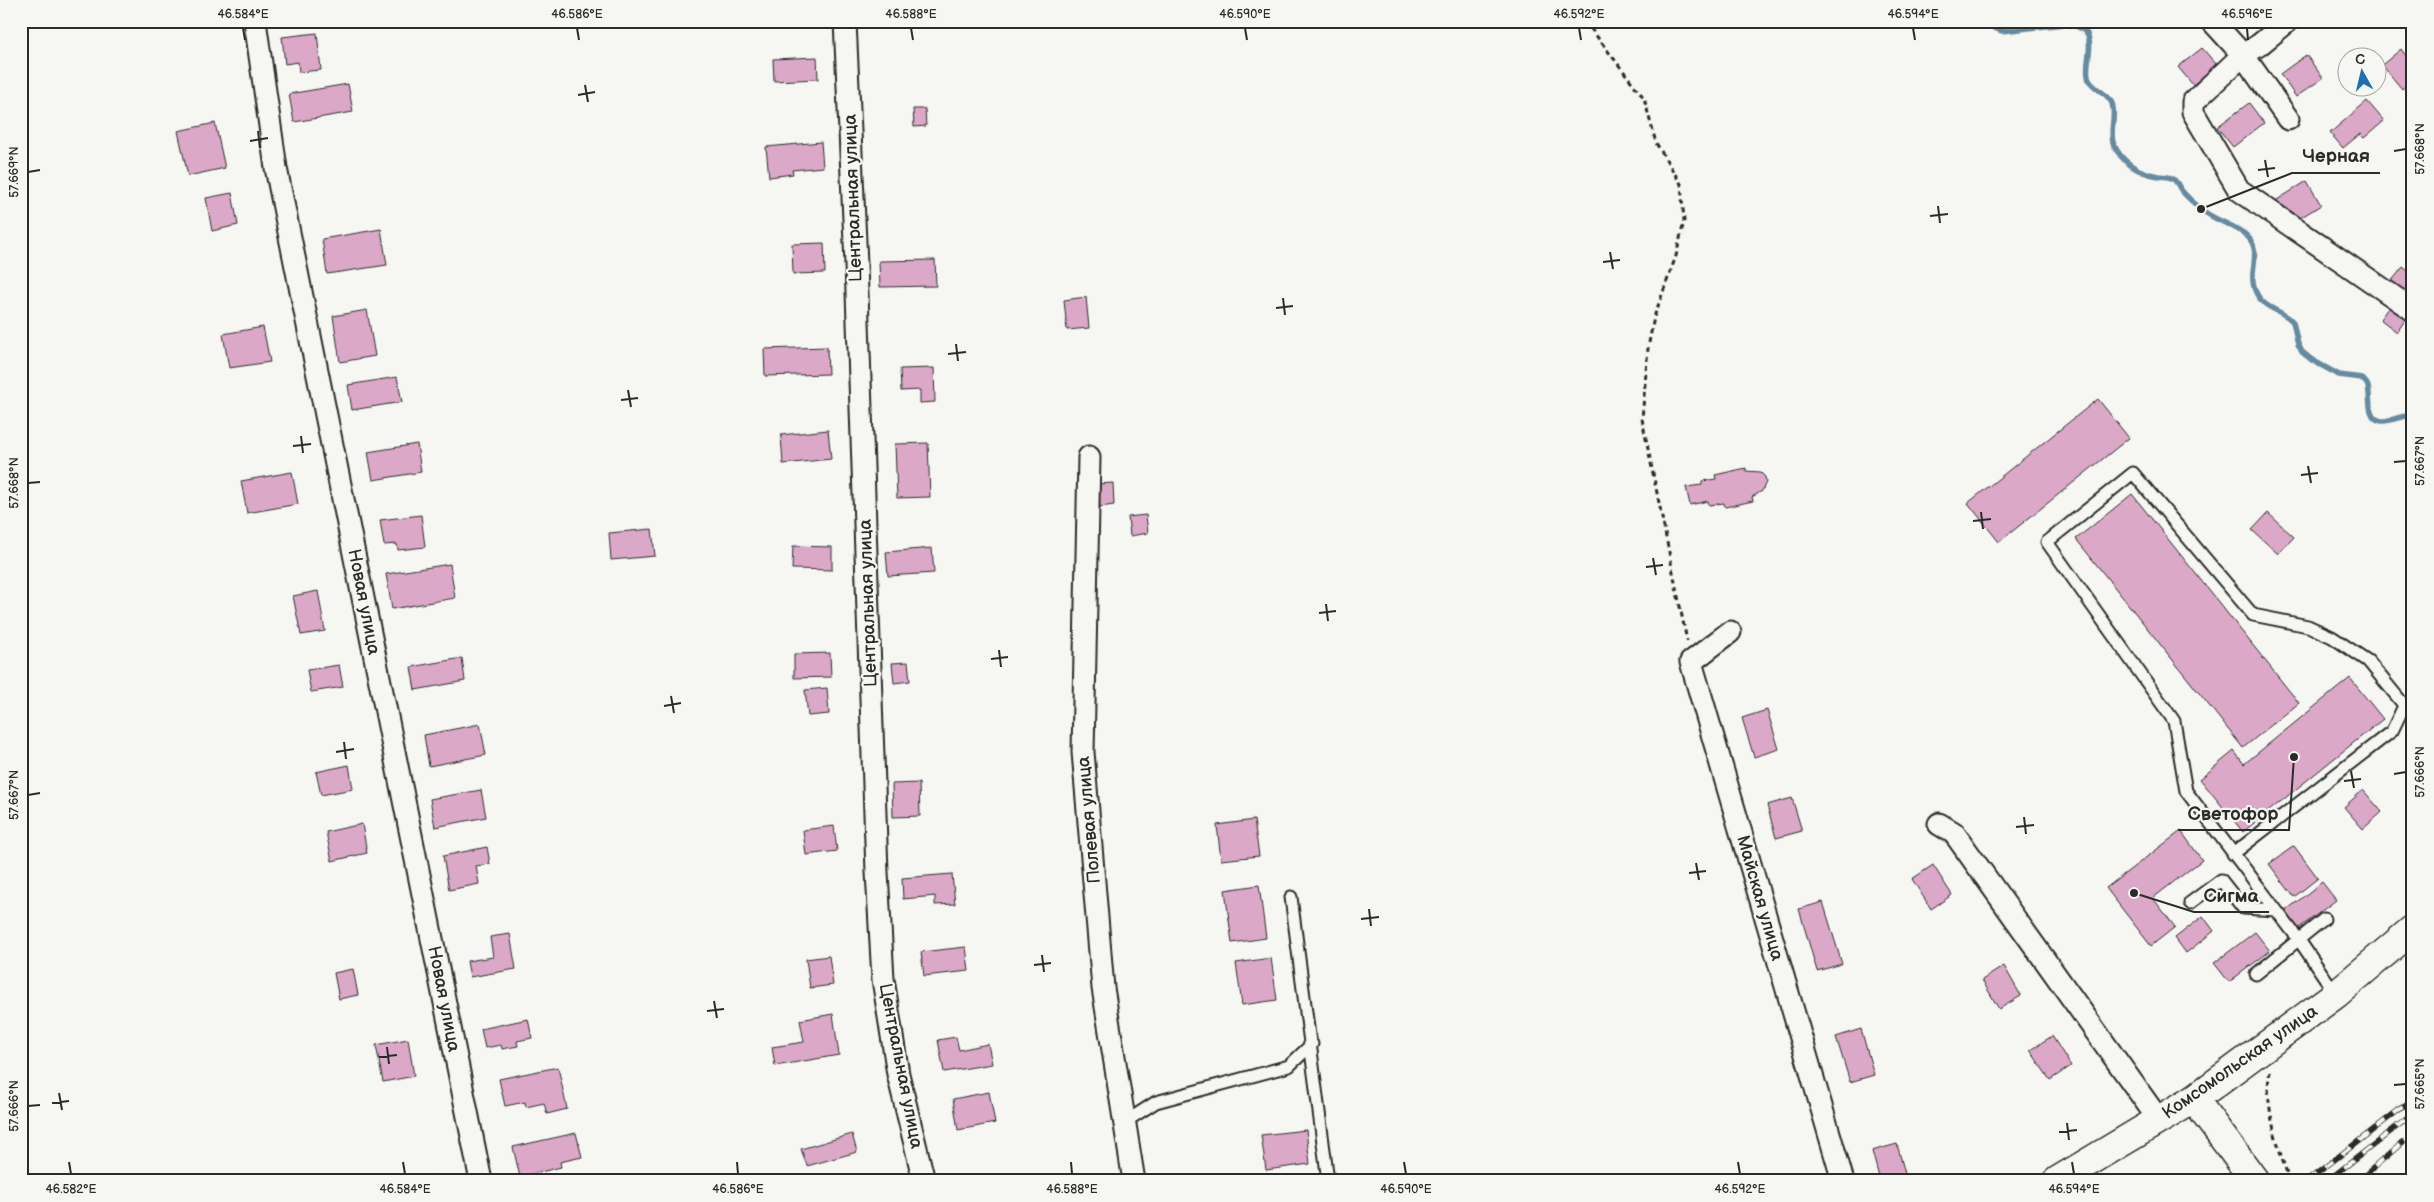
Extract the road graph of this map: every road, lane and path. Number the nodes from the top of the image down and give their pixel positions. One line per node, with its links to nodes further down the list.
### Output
1 (255, 21): 29 (street, Новая улица)
2 (846, 21): 30 (street, Центральная улица)
3 (1585, 21): 11 (path)
4 (2212, 21): 6 (street)
5 (2288, 21): 6 (street)
6 (2243, 55): 7 (street); 8 (street)
7 (2288, 119)
8 (2413, 310)
9 (1089, 457): 28 (street, Полевая улица)
10 (1730, 632): 11 (street)
11 (1691, 662): 33 (street, Майская улица)
12 (2404, 706): 13 (lane); 15 (lane); 15 (lane)
13 (2413, 716)
14 (1939, 824): 27 (street)
15 (2233, 854): 18 (lane)
16 (1291, 897): 24 (lane)
17 (2190, 903): 18 (lane)
18 (2276, 910): 21 (lane)
19 (2324, 919): 21 (lane)
20 (2413, 929): 23 (street, Комсомольская улица)
21 (2299, 940): 22 (lane); 23 (lane)
22 (2256, 974)
23 (2336, 994): 26 (street, Комсомольская улица)
24 (1312, 1044): 28 (lane); 32 (lane)
25 (2270, 1069): 36 (path)
26 (2194, 1099): 27 (street, Комсомольская улица); 35 (street)
27 (2159, 1120): 34 (street, Комсомольская улица)
28 (1125, 1122): 31 (street, Полевая улица)
29 (481, 1181)
30 (924, 1181)
31 (1134, 1181)
32 (1328, 1181)
33 (1843, 1181)
34 (2057, 1181)
35 (2254, 1181)
36 (2290, 1181)

